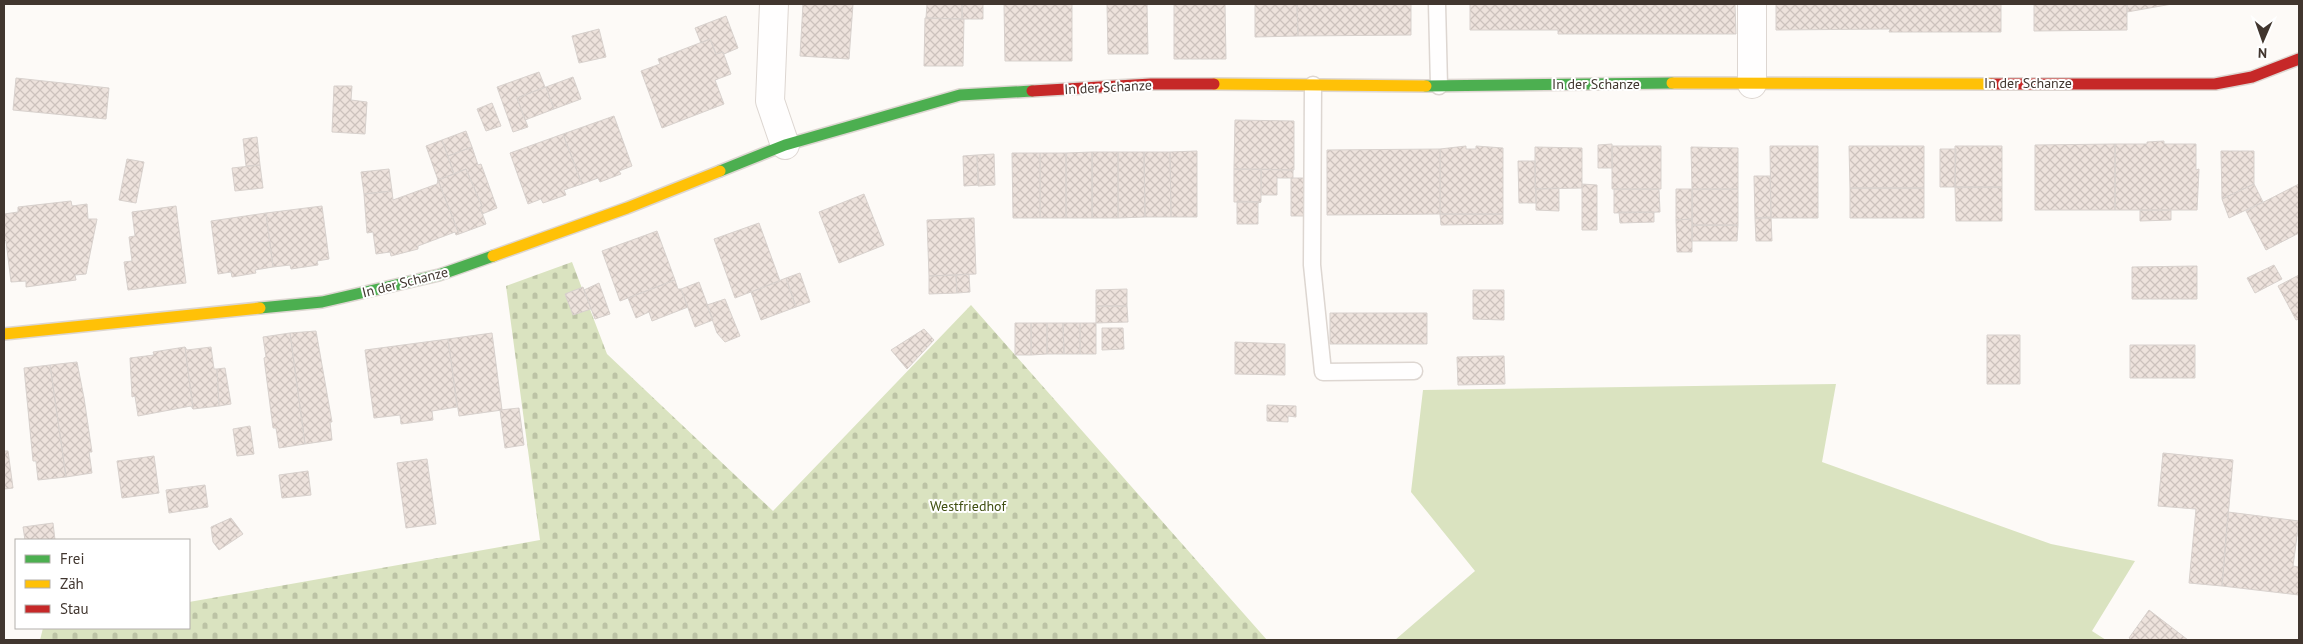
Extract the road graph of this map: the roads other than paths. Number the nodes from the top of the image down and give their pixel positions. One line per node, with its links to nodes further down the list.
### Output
1 (774, 4): 8 (street)
2 (1437, 4): 7 (lane)
3 (1752, 4): 5 (street)
4 (2299, 59): 5 (street, In der Schanze)
5 (1752, 84): 7 (street, In der Schanze)
6 (1313, 85): 7 (street, In der Schanze); 8 (street, In der Schanze); 10 (lane)
7 (1439, 86)
8 (785, 145): 9 (street, In der Schanze)
9 (4, 334)
10 (1414, 371)

